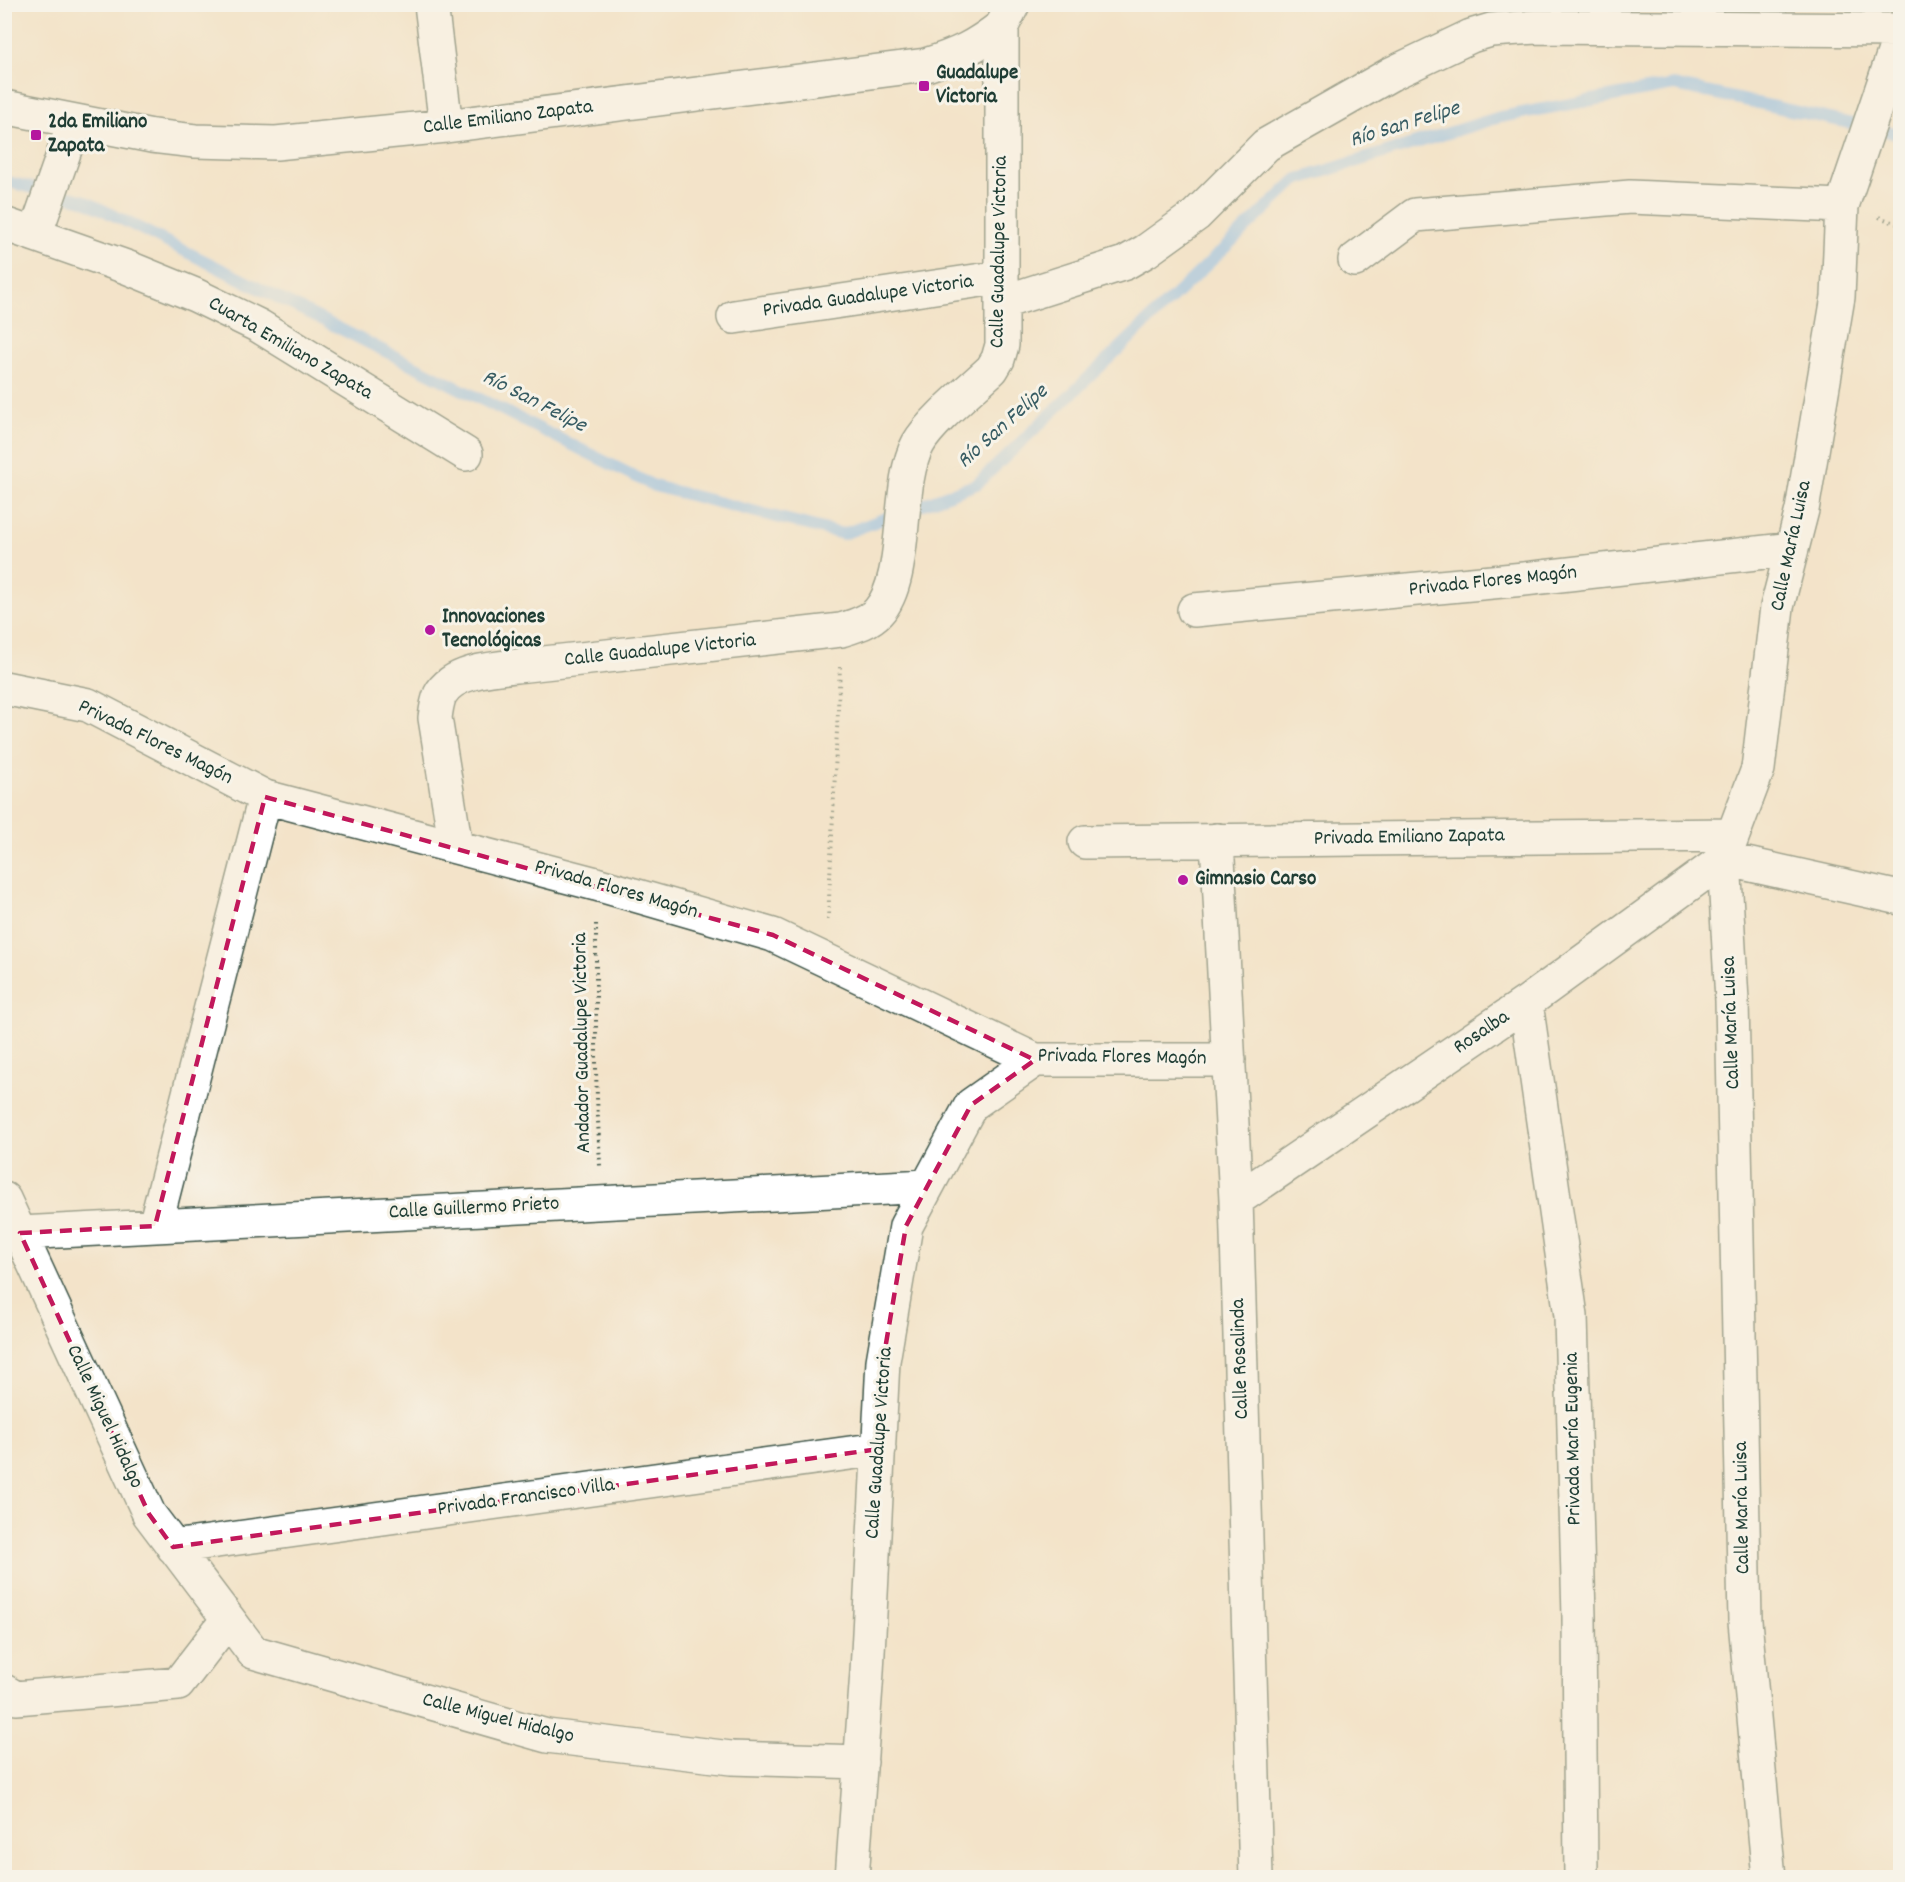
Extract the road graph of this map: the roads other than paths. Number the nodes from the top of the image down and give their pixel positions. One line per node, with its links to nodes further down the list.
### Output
1 (431, 4): 6 (street)
2 (1007, 15): 6 (street, Calle Emiliano Zapata); 12 (street, Calle Guadalupe Victoria)
3 (1900, 30): 12 (street, Privada Guadalupe Victoria)
4 (1900, 35): 8 (street, Calle María Luisa)
5 (4, 107): 7 (street, Calle Emiliano Zapata)
6 (446, 126): 7 (street, Calle Emiliano Zapata)
7 (70, 135): 10 (street)
8 (1846, 194): 11 (street); 15 (street, Calle María Luisa)
9 (4, 224): 10 (street, Cuarta Emiliano Zapata)
10 (39, 224): 14 (street, Cuarta Emiliano Zapata)
11 (1355, 260)
12 (1003, 290): 13 (street, Privada Guadalupe Victoria); 21 (street, Calle Guadalupe Victoria)
13 (734, 317)
14 (466, 454)
15 (1792, 549): 16 (street, Privada Flores Magón); 22 (street, Calle María Luisa)
16 (1194, 610)
17 (4, 688): 18 (street, Privada Flores Magón)
18 (266, 796): 21 (street, Privada Flores Magón); 30 (street)
19 (1217, 840): 20 (street, Privada Emiliano Zapata); 22 (street, Privada Emiliano Zapata); 26 (street, Calle Rosalinda)
20 (1085, 842)
21 (456, 847): 25 (street, Privada Flores Magón)
22 (1728, 847): 23 (street, Privada Emiliano Zapata); 24 (street, Rosalba); 40 (street, Calle María Luisa)
23 (1900, 898)
24 (1527, 1003): 29 (street, Rosalba); 39 (street, Privada María Eugenia)
25 (1035, 1060): 26 (street, Privada Flores Magón); 27 (street, Calle Guadalupe Victoria)
26 (1229, 1060): 29 (street, Calle Rosalinda)
27 (927, 1186): 30 (street, Calle Guillermo Prieto); 32 (street, Calle Guadalupe Victoria)
28 (4, 1199): 31 (street, Calle Miguel Hidalgo)
29 (1236, 1200): 38 (street, Calle Rosalinda)
30 (155, 1226): 31 (street, Calle Guillermo Prieto)
31 (20, 1233): 33 (street, Calle Miguel Hidalgo)
32 (879, 1449): 33 (street, Privada Francisco Villa); 36 (street, Calle Guadalupe Victoria)
33 (173, 1547): 34 (street, Calle Miguel Hidalgo)
34 (228, 1619): 35 (street); 36 (street, Calle Miguel Hidalgo)
35 (4, 1691)
36 (861, 1762): 37 (street, Calle Guadalupe Victoria)
37 (852, 1878)
38 (1257, 1878)
39 (1581, 1878)
40 (1769, 1878)

